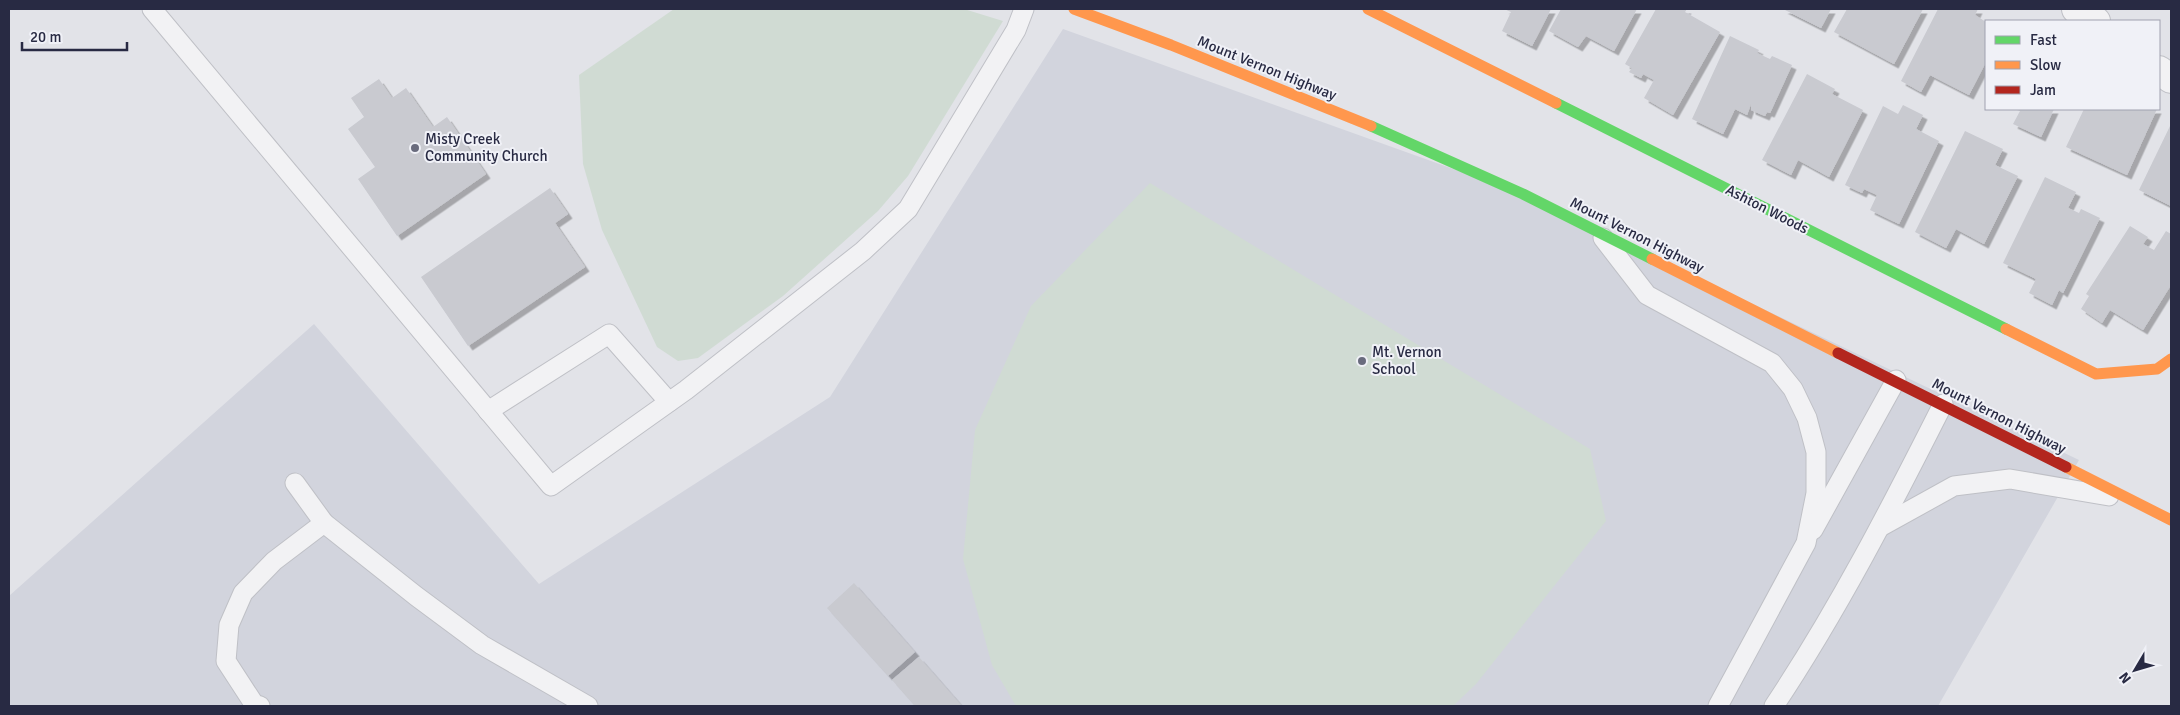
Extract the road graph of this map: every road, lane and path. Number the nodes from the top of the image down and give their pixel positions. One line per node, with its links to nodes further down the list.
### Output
1 (152, 9): 14 (lane)
2 (1024, 9): 12 (lane)
3 (1074, 9): 9 (main road, Mount Vernon Highway)
4 (1368, 9): 10 (main road, Ashton Woods)
5 (2076, 9): 6 (street)
6 (2094, 20)
7 (2160, 71): 8 (street)
8 (2171, 79)
9 (1599, 233): 11 (main road, Mount Vernon Highway); 20 (lane)
10 (2171, 359)
11 (1896, 380): 13 (main road, Mount Vernon Highway); 20 (lane)
12 (669, 402): 14 (lane); 14 (lane)
13 (1943, 404): 16 (main road, Mount Vernon Highway); 19 (lane)
14 (488, 411)
15 (295, 483): 18 (lane)
16 (2132, 500): 17 (main road, Mount Vernon Highway); 19 (lane)
17 (2171, 520)
18 (324, 523): 21 (lane); 22 (lane)
19 (1880, 527): 24 (lane)
20 (1806, 543): 23 (lane)
21 (260, 706)
22 (588, 706)
23 (1718, 706)
24 (1774, 706)

